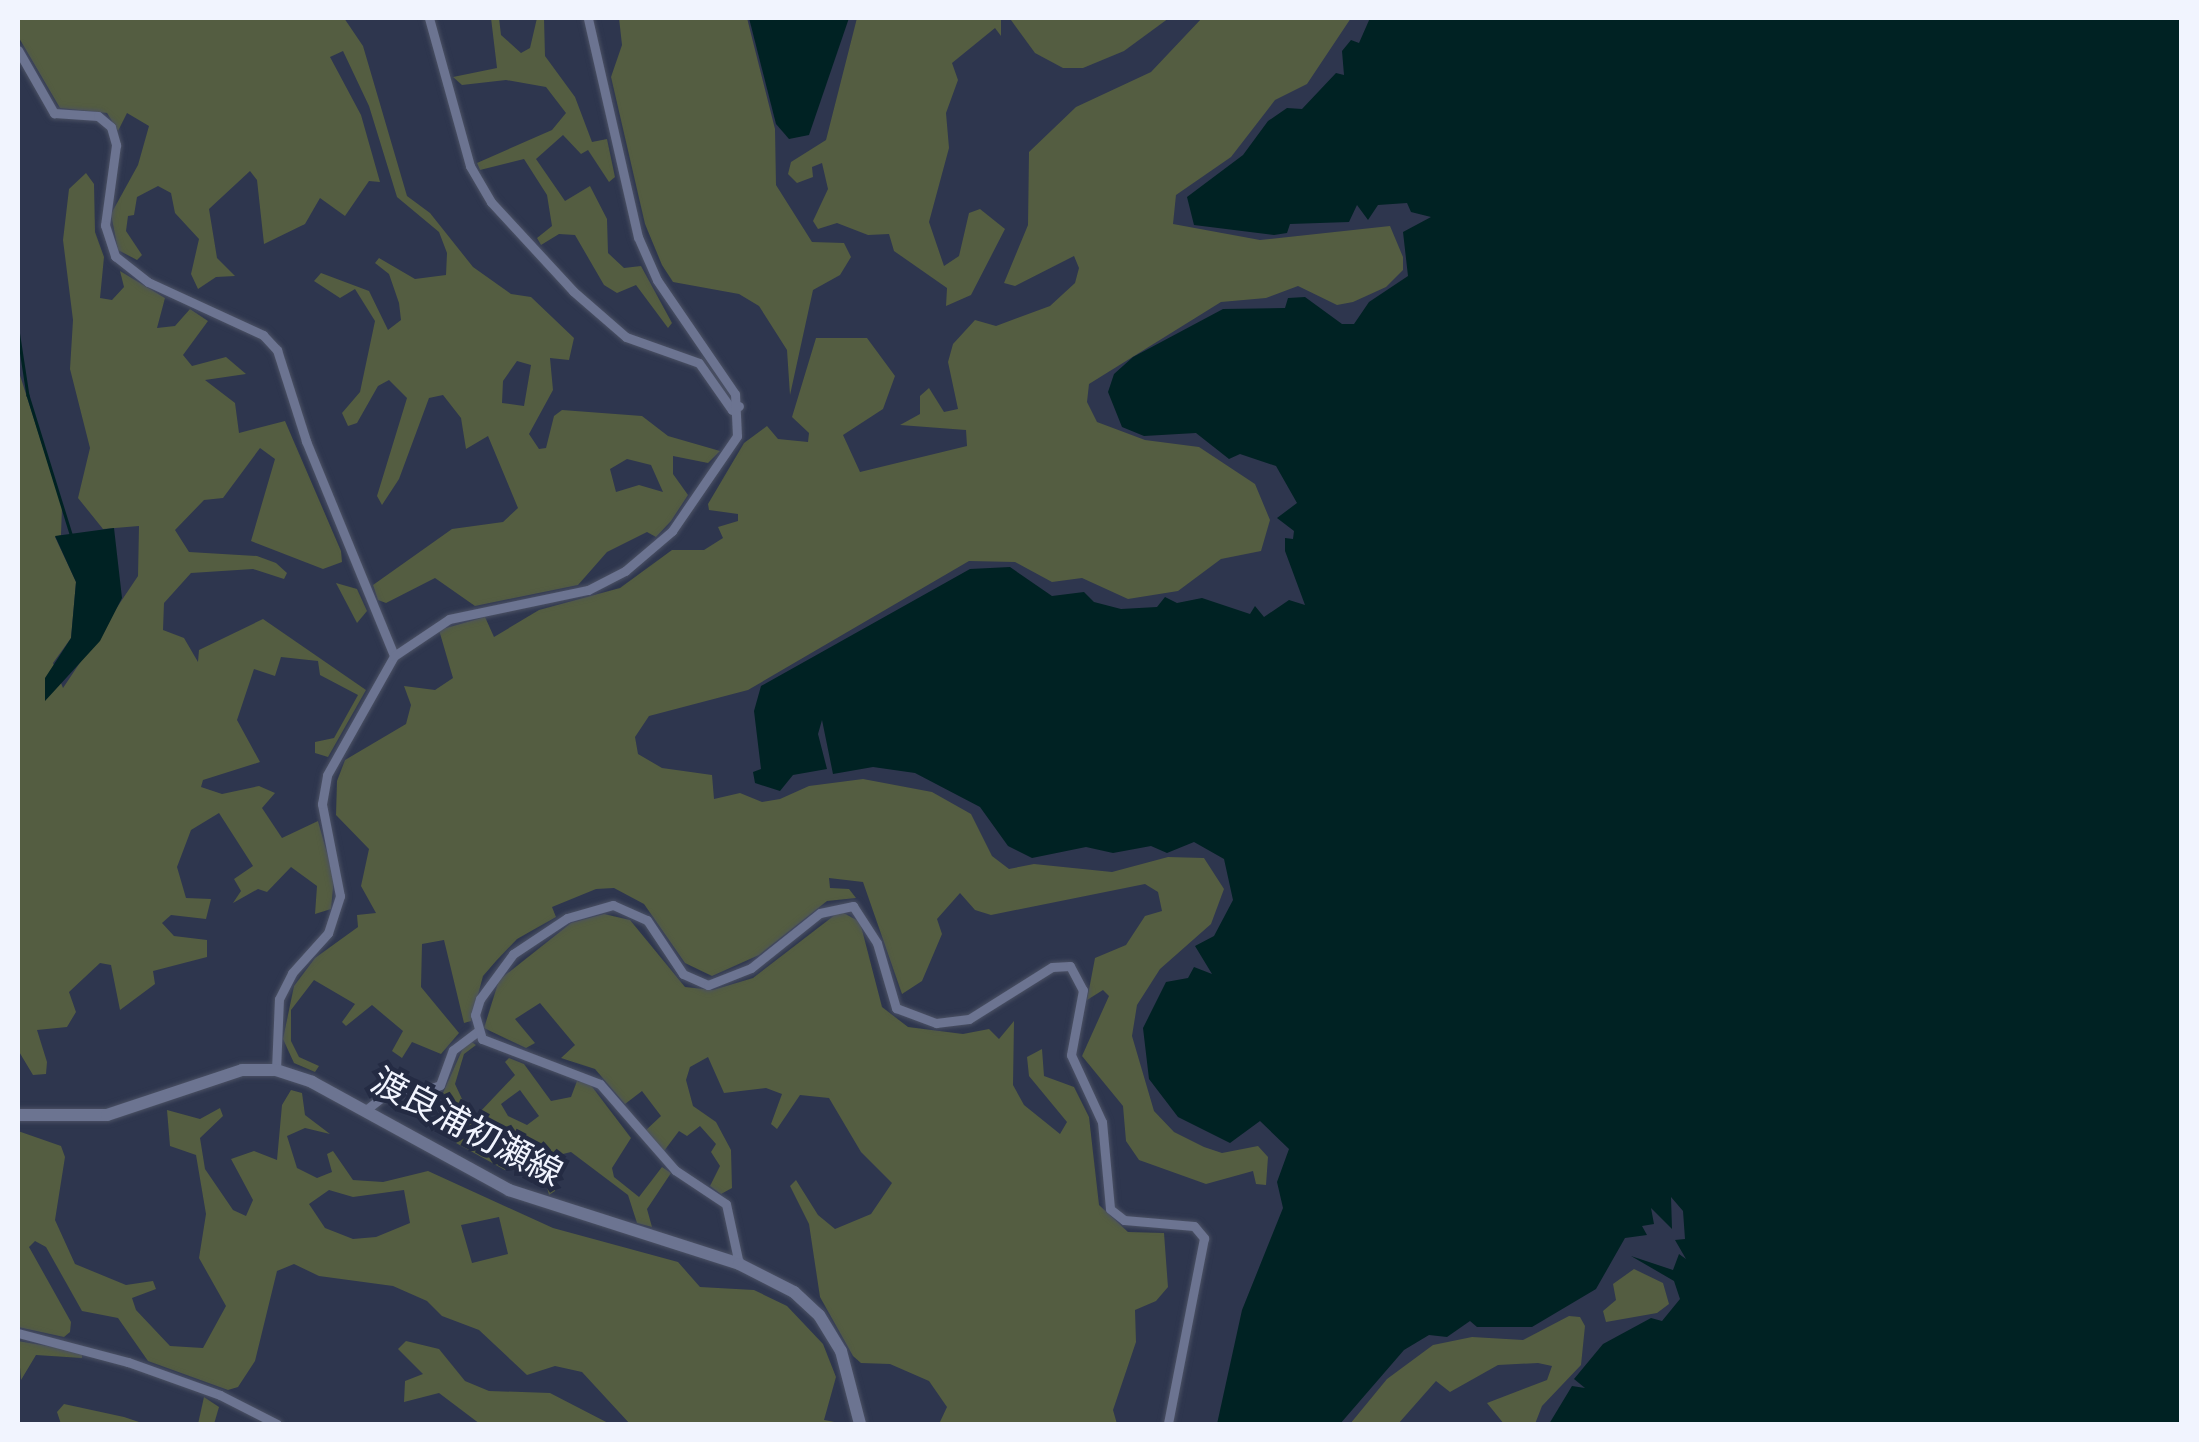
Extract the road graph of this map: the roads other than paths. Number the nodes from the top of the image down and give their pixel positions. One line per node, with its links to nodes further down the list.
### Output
1 (428, 18): 4 (street)
2 (588, 18): 4 (street)
3 (18, 50): 5 (street)
4 (739, 406): 5 (street)
5 (394, 656): 7 (street)
6 (478, 1032): 8 (street); 10 (street); 14 (street)
7 (276, 1070): 8 (main road, 渡良浦初瀬線); 9 (main road, 渡良浦初瀬線)
8 (367, 1108): 10 (main road, 渡良浦初瀬線)
9 (18, 1114)
10 (739, 1264): 13 (main road, 渡良浦初瀬線)
11 (18, 1334): 12 (street)
12 (277, 1424)
13 (860, 1424)
14 (1168, 1424)

